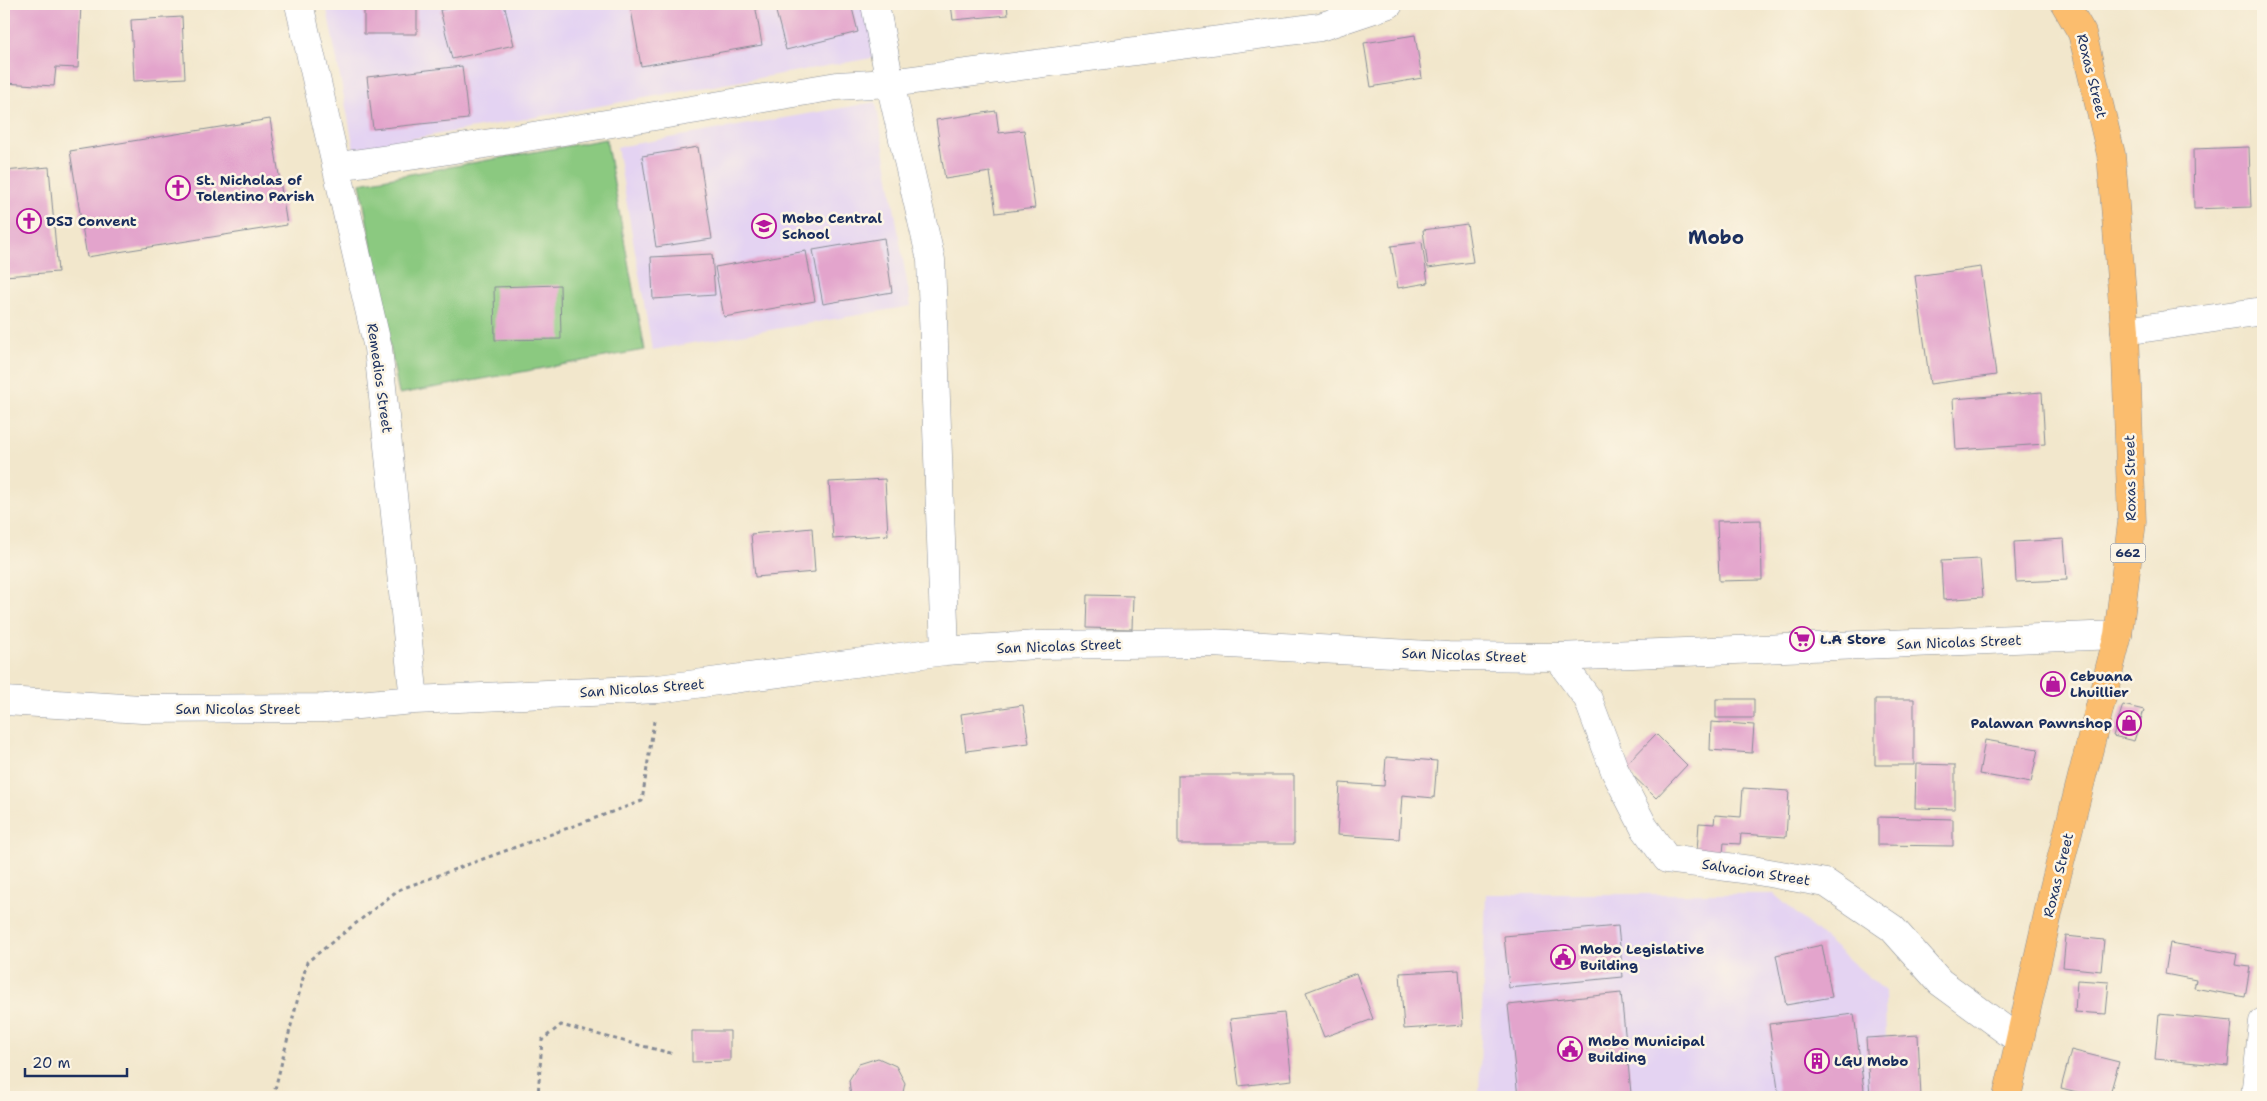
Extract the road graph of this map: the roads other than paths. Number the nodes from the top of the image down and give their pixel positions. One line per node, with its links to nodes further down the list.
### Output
1 (299, 4): 7 (street, Remedios Street)
2 (875, 4): 6 (street)
3 (1389, 4): 5 (street)
4 (2066, 4): 9 (main road, Roxas Street / 662)
5 (1319, 15): 6 (street)
6 (890, 84): 7 (street); 11 (street)
7 (338, 166): 13 (street, Remedios Street)
8 (2263, 311): 9 (street)
9 (2125, 331): 10 (main road, Roxas Street / 662)
10 (2118, 635): 12 (street, San Nicolas Street); 16 (main road, Roxas Street / 662)
11 (945, 651): 12 (street, San Nicolas Street); 13 (street, San Nicolas Street)
12 (1557, 657): 16 (street, Salvacion Street)
13 (414, 700): 14 (street, San Nicolas Street)
14 (4, 701)
15 (2263, 1022): 18 (street)
16 (2019, 1040): 17 (main road, Roxas Street / 662)
17 (2007, 1097)
18 (2255, 1097)

